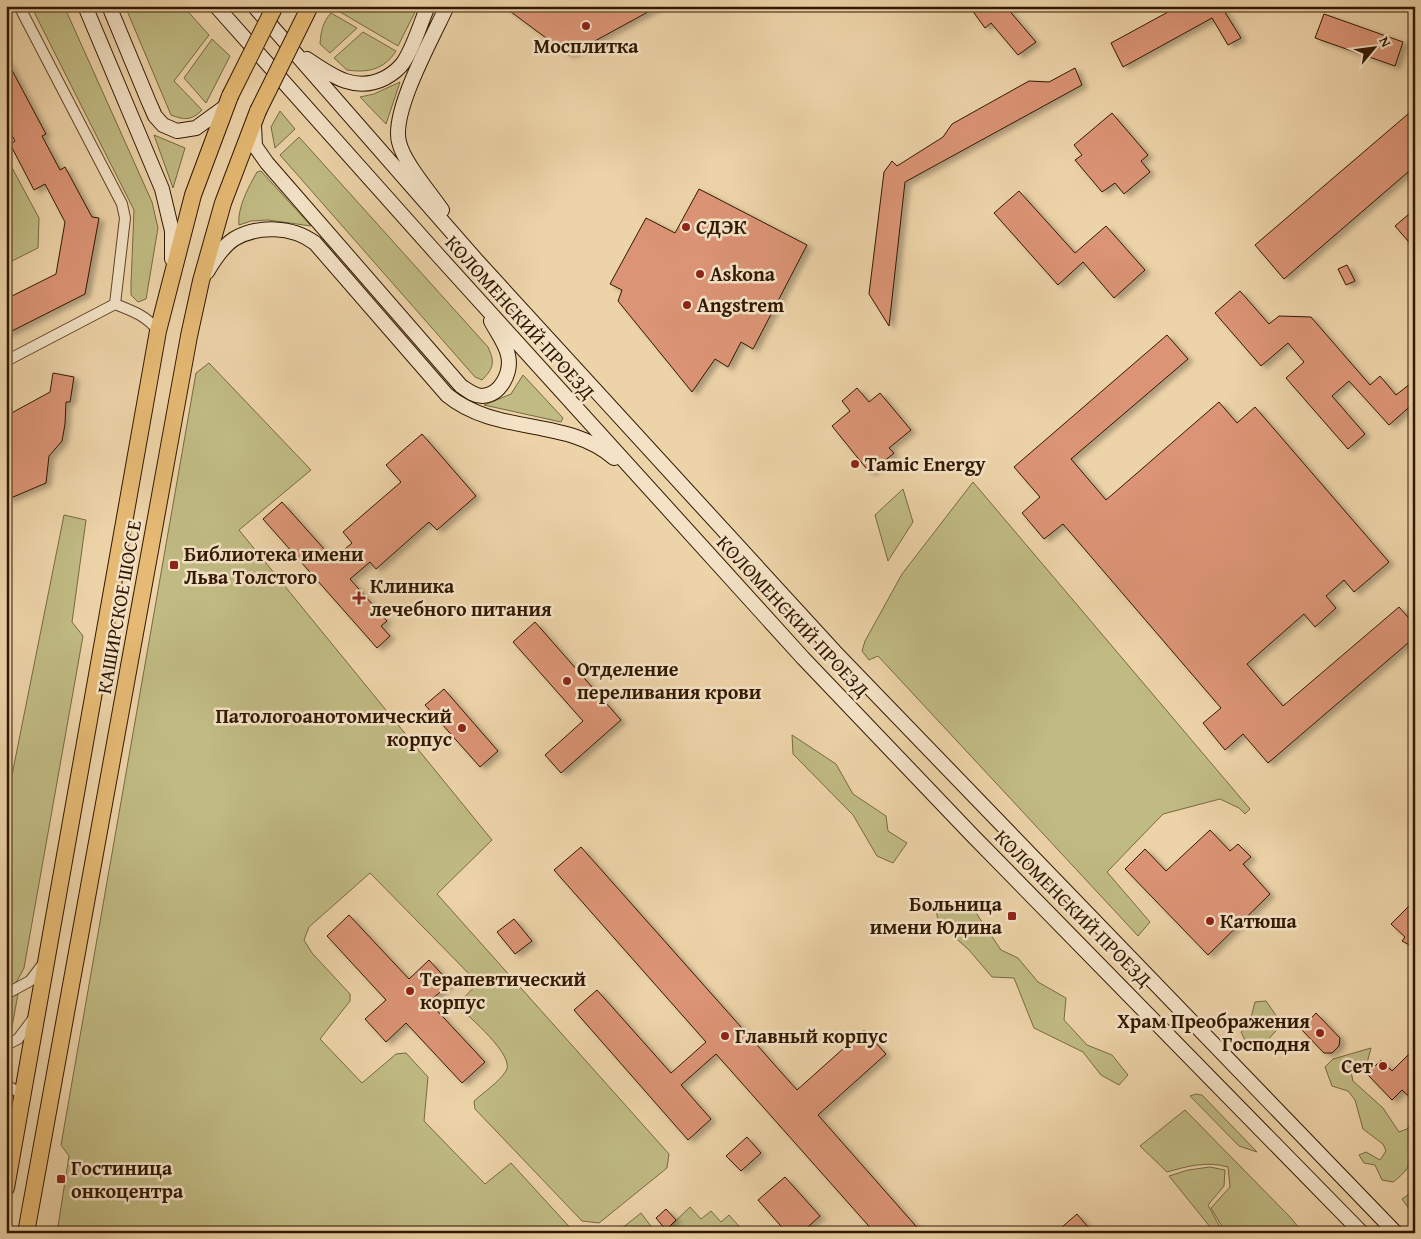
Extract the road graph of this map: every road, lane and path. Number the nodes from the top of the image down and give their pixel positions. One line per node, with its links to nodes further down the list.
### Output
1 (19, 6): 17 (street)
2 (85, 6): 14 (main road)
3 (109, 6): 11 (main road)
4 (216, 6): 16 (main road, КОЛОМЕНСКИЙ ПРОЕЗД)
5 (254, 6): 10 (main road, КОЛОМЕНСКИЙ ПРОЕЗД)
6 (275, 6): 11 (main road, КАШИРСКОЕ ШОССЕ, bridge)
7 (310, 6): 12 (main road, КАШИРСКОЕ ШОССЕ, bridge)
8 (428, 6): 10 (main road)
9 (446, 6): 13 (main road)
10 (291, 48): 13 (main road, КОЛОМЕНСКИЙ ПРОЕЗД)
11 (227, 102): 14 (main road, КАШИРСКОЕ ШОССЕ)
12 (256, 115): 15 (main road, КАШИРСКОЕ ШОССЕ); 16 (main road)
13 (478, 262): 27 (main road, КОЛОМЕНСКИЙ ПРОЕЗД)
14 (172, 270): 18 (main road, КАШИРСКОЕ ШОССЕ)
15 (201, 281): 20 (main road); 32 (main road, КАШИРСКОЕ ШОССЕ)
16 (481, 303): 20 (main road, КОЛОМЕНСКИЙ ПРОЕЗД)
17 (115, 304): 18 (street); 19 (street)
18 (158, 331): 21 (main road, КАШИРСКОЕ ШОССЕ)
19 (6, 361)
20 (663, 504): 28 (main road, КОЛОМЕНСКИЙ ПРОЕЗД)
21 (46, 959): 22 (street); 23 (main road, КАШИРСКОЕ ШОССЕ)
22 (6, 994)
23 (36, 1015): 24 (street); 26 (main road, КАШИРСКОЕ ШОССЕ)
24 (6, 1045)
25 (6, 1086): 26 (street)
26 (22, 1094): 29 (main road, КАШИРСКОЕ ШОССЕ)
27 (1328, 1164): 28 (main road); 30 (main road, КОЛОМЕНСКИЙ ПРОЕЗД)
28 (1311, 1180): 31 (main road, КОЛОМЕНСКИЙ ПРОЕЗД)
29 (6, 1188)
30 (1359, 1196): 31 (main road); 34 (main road, КОЛОМЕНСКИЙ ПРОЕЗД)
31 (1342, 1212): 33 (main road, КОЛОМЕНСКИЙ ПРОЕЗД)
32 (26, 1233)
33 (1362, 1233)
34 (1396, 1233)

